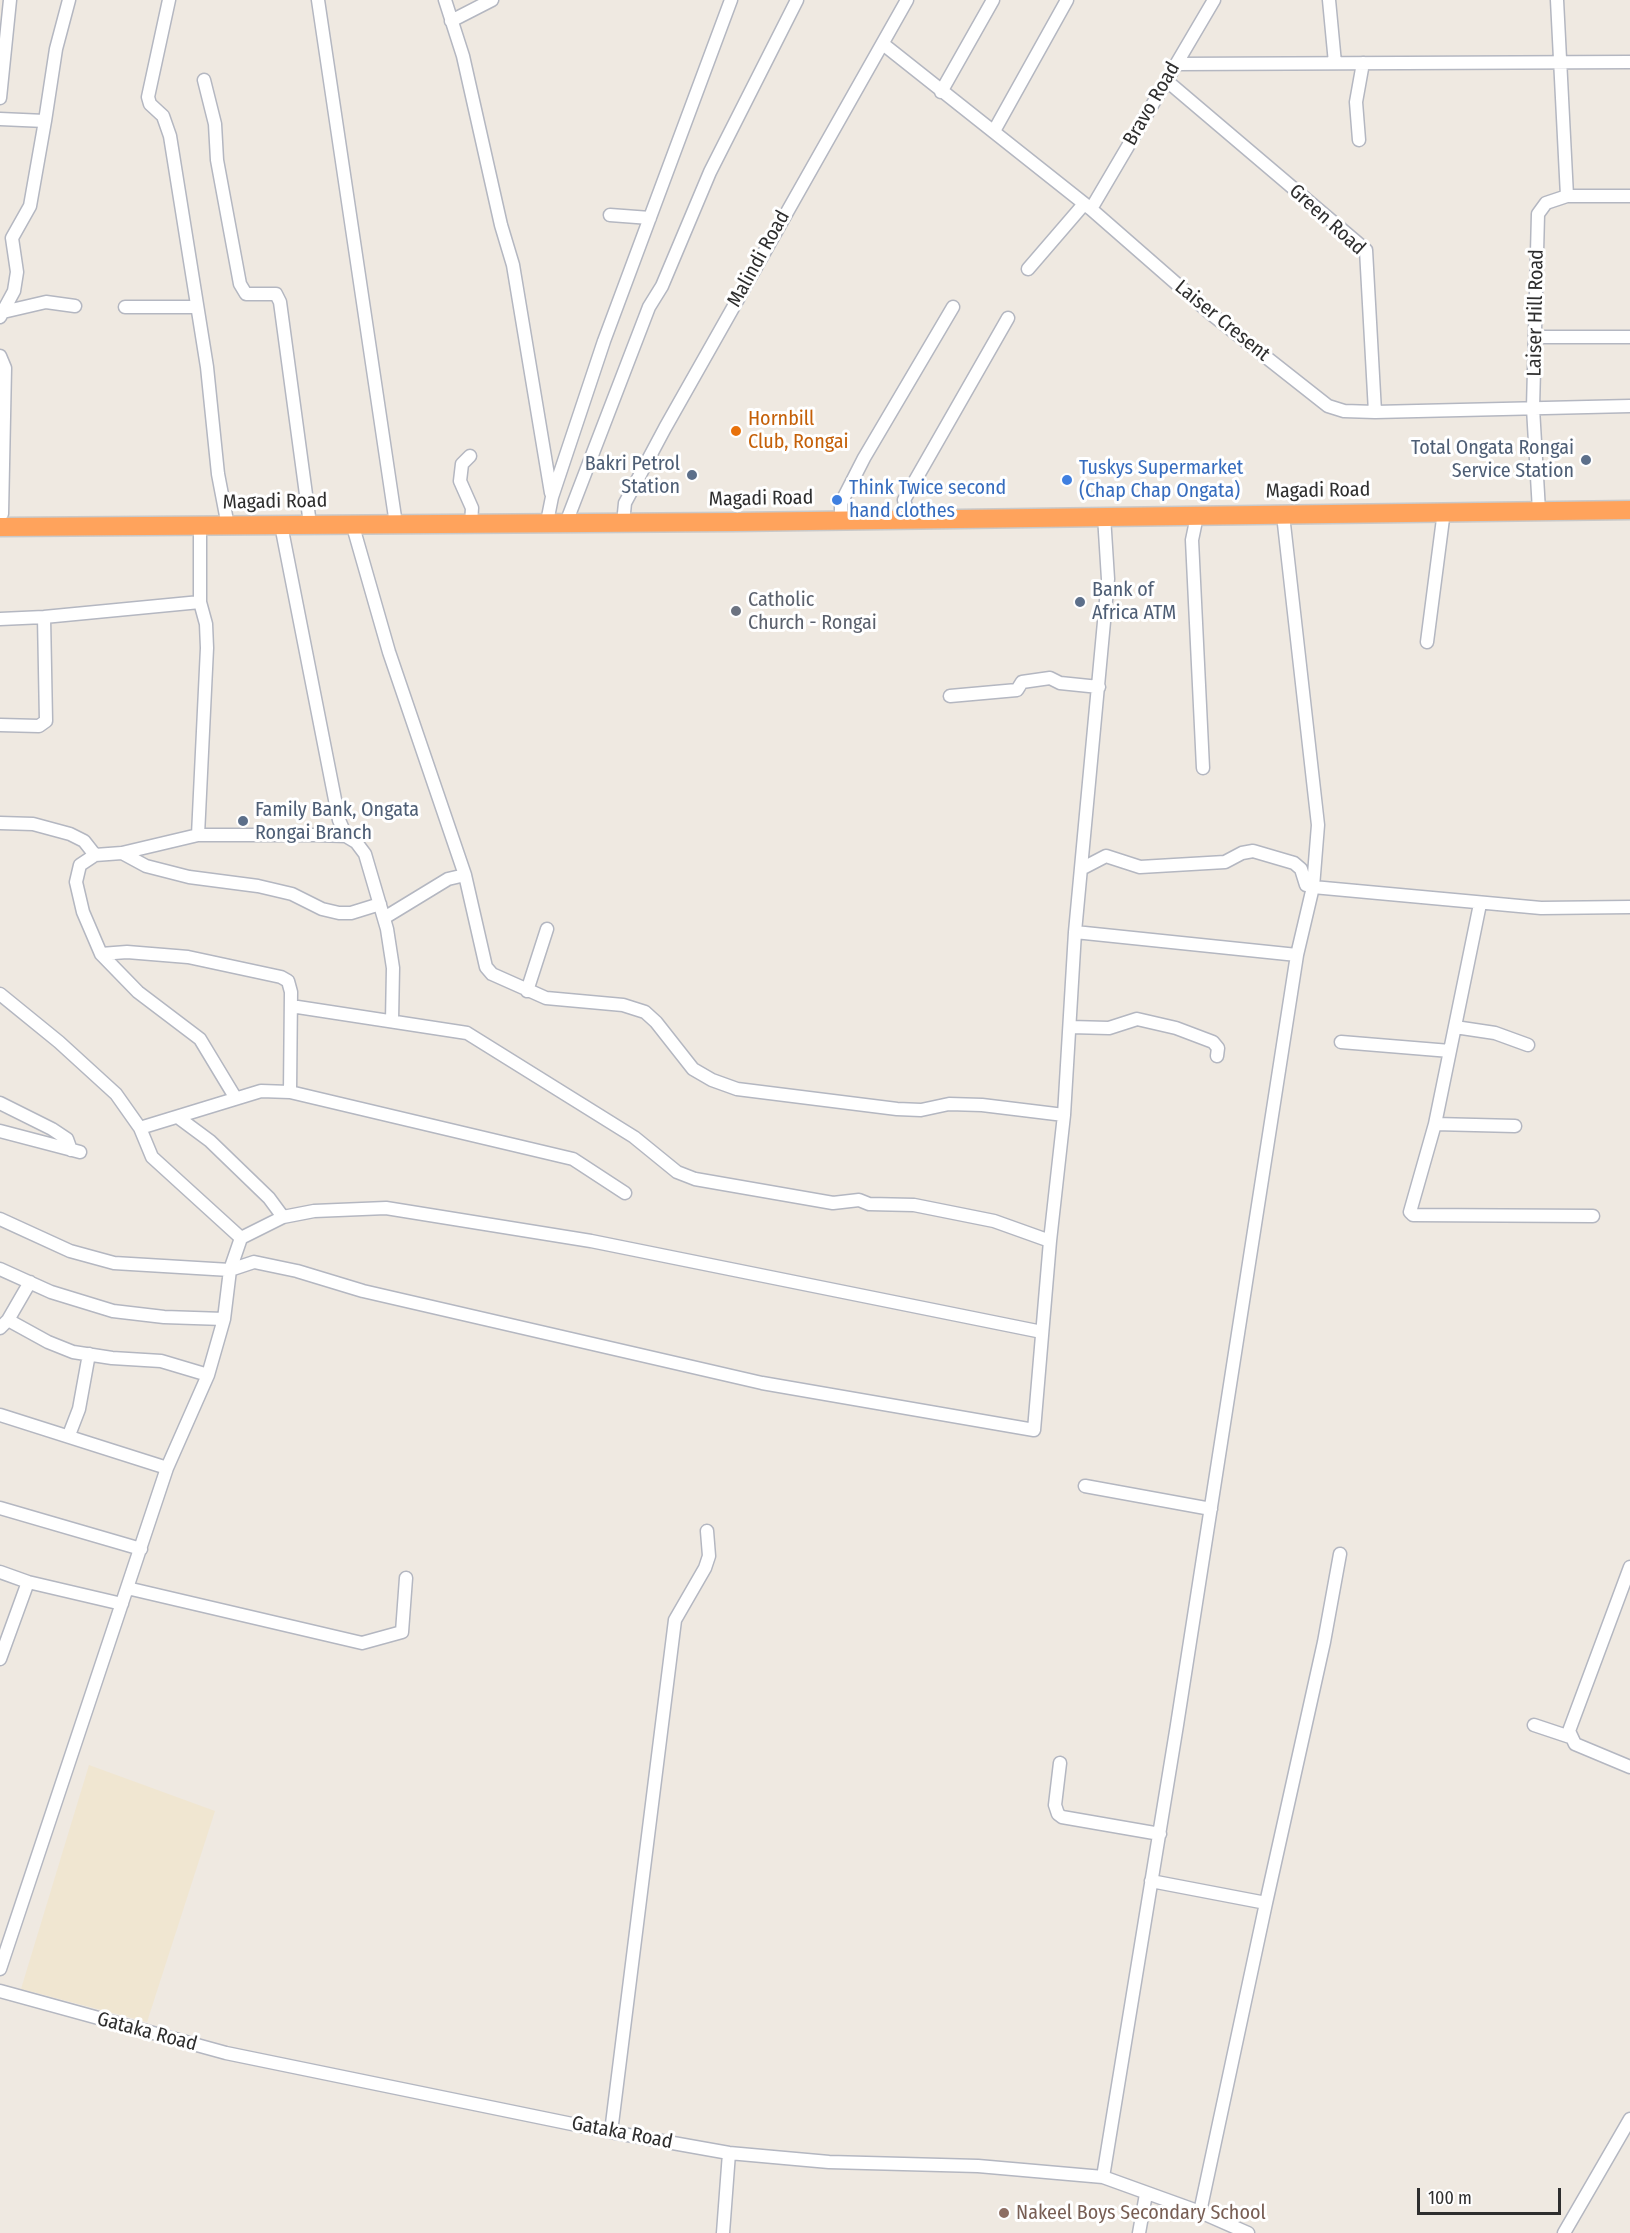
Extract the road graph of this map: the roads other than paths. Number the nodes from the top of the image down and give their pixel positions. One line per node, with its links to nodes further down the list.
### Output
1 (10, 0): 25 (street)
2 (69, 0): 27 (street)
3 (169, 0): 38 (street)
4 (318, 0): 64 (street)
5 (445, 0): 15 (street)
6 (492, 0): 15 (street)
7 (731, 0): 34 (street)
8 (797, 0): 60 (street)
9 (907, 0): 16 (street, Malindi Road)
10 (993, 0): 24 (street)
11 (1067, 0): 28 (street)
12 (1214, 0): 21 (street, Bravo Road)
13 (1329, 0): 19 (street)
14 (1557, 0): 17 (street)
15 (451, 21): 49 (street)
16 (883, 44): 24 (street, Laiser Cresent); 61 (street, Malindi Road)
17 (1561, 61): 18 (street); 20 (street); 30 (street)
18 (1630, 62)
19 (1335, 63): 20 (street); 21 (street)
20 (1363, 63): 29 (street)
21 (1176, 64): 23 (street, Bravo Road)
22 (204, 80): 62 (street)
23 (1167, 81): 32 (street, Bravo Road); 47 (street, Green Road)
24 (941, 92): 28 (street, Laiser Cresent)
25 (0, 98)
26 (0, 119): 27 (street)
27 (45, 122): 40 (street)
28 (994, 131): 32 (street, Laiser Cresent)
29 (1359, 140)
30 (1567, 196): 31 (street, Laiser Hill Road); 42 (street, Laiser Hill Road)
31 (1630, 196)
32 (1088, 206): 35 (street, Bravo Road); 47 (street, Laiser Cresent)
33 (610, 215): 34 (street)
34 (650, 218): 49 (street)
35 (1028, 269)
36 (75, 306): 40 (street)
37 (125, 307): 38 (street)
38 (196, 307): 68 (street)
39 (953, 307): 58 (street)
40 (2, 314)
41 (1008, 318): 56 (street)
42 (1536, 337): 43 (street); 46 (street, Laiser Hill Road)
43 (1630, 337)
44 (0, 356): 57 (street)
45 (1630, 406): 46 (street, Laiser Cresent)
46 (1533, 408): 47 (street, Laiser Cresent); 52 (street, Laiser Hill Road)
47 (1375, 412)
48 (470, 456): 65 (street)
49 (552, 497): 59 (street)
50 (1630, 510): 52 (highway, Magadi Road)
51 (1444, 511): 52 (highway, Magadi Road); 53 (highway, Magadi Road); 72 (street)
52 (1539, 511)
53 (1283, 514): 55 (highway, Magadi Road); 84 (street)
54 (1104, 516): 55 (highway, Magadi Road); 56 (highway, Magadi Road); 73 (street)
55 (1197, 516): 76 (street)
56 (910, 520): 58 (highway, Magadi Road)
57 (1, 521): 66 (highway, Magadi Road)
58 (840, 521): 61 (highway, Magadi Road)
59 (547, 522): 60 (highway, Magadi Road); 65 (highway, Magadi Road)
60 (566, 523): 61 (highway, Magadi Road)
61 (623, 523)
62 (310, 524): 63 (highway, Magadi Road); 67 (highway, Magadi Road)
63 (352, 524): 64 (highway, Magadi Road); 83 (street)
64 (396, 524): 65 (highway, Magadi Road)
65 (471, 524)
66 (200, 525): 68 (highway, Magadi Road); 69 (street)
67 (281, 525): 68 (highway, Magadi Road); 79 (street)
68 (228, 526)
69 (200, 602): 70 (street); 78 (street)
70 (44, 617): 71 (street); 75 (street)
71 (0, 619)
72 (1427, 642)
73 (1099, 687): 74 (street); 82 (street)
74 (950, 696)
75 (0, 725)
76 (1203, 768)
77 (0, 823): 81 (street)
78 (198, 835): 79 (street); 80 (street)
79 (346, 836): 85 (street)
80 (122, 854): 81 (street); 85 (street)
81 (95, 855): 91 (street)
82 (1081, 869): 84 (street); 90 (street)
83 (465, 875): 88 (street); 93 (street)
84 (1309, 886): 86 (street); 92 (street)
85 (380, 904): 88 (street)
86 (1480, 904): 87 (street); 98 (street)
87 (1630, 907)
88 (384, 918): 96 (street)
89 (547, 929): 93 (street)
90 (1076, 932): 92 (street); 97 (street)
91 (101, 954): 95 (street); 104 (street)
92 (1297, 955): 131 (street)
93 (527, 991): 106 (street)
94 (0, 994): 110 (street)
95 (291, 1006): 96 (street); 103 (street)
96 (392, 1021): 117 (street)
97 (1070, 1027): 102 (street); 106 (street)
98 (1455, 1027): 100 (street); 101 (street)
99 (1341, 1042): 101 (street)
100 (1528, 1045)
101 (1450, 1051): 108 (street)
102 (1217, 1056)
103 (290, 1092): 104 (street); 112 (street)
104 (235, 1097): 107 (street)
105 (0, 1104): 111 (street)
106 (1064, 1115): 117 (street)
107 (179, 1118): 110 (street); 114 (street)
108 (1435, 1124): 109 (street); 113 (street)
109 (1515, 1126)
110 (140, 1128): 116 (street)
111 (0, 1131)
112 (625, 1193)
113 (1593, 1216)
114 (283, 1217): 116 (street); 123 (street)
115 (0, 1219): 119 (street)
116 (241, 1238): 119 (street)
117 (1050, 1241): 123 (street)
118 (0, 1269): 120 (street)
119 (230, 1270): 121 (street); 123 (street)
120 (30, 1282): 121 (street); 122 (street)
121 (224, 1319): 125 (street)
122 (3, 1323): 124 (street)
123 (1042, 1332)
124 (89, 1354): 125 (street); 127 (street)
125 (208, 1375): 128 (street)
126 (0, 1414): 127 (street)
127 (69, 1435): 128 (street)
128 (167, 1468): 133 (street)
129 (1085, 1486): 131 (street)
130 (0, 1508): 133 (street)
131 (1211, 1509): 146 (street)
132 (707, 1531): 152 (street)
133 (141, 1549): 139 (street)
134 (1340, 1554): 148 (street)
135 (1630, 1568): 143 (street)
136 (0, 1572): 138 (street)
137 (406, 1578): 139 (street)
138 (28, 1582): 140 (street); 141 (street)
139 (127, 1588): 140 (street)
140 (122, 1604): 149 (street)
141 (0, 1659)
142 (1534, 1725): 143 (street)
143 (1570, 1737): 145 (street)
144 (1060, 1763): 146 (street)
145 (1630, 1767)
146 (1160, 1834): 147 (street)
147 (1151, 1881): 148 (street); 154 (street)
148 (1266, 1903): 156 (street)
149 (0, 1969)
150 (0, 1990): 152 (street, Gataka Road)
151 (1630, 2119): 160 (street)
152 (611, 2132): 153 (street, Gataka Road)
153 (729, 2153): 154 (street, Gataka Road); 157 (street)
154 (1103, 2177): 155 (street, Gataka Road)
155 (1146, 2194): 156 (street, Gataka Road); 158 (street)
156 (1200, 2212): 159 (street, Gataka Road)
157 (723, 2233)
158 (1139, 2233)
159 (1248, 2233)
160 (1564, 2233)

